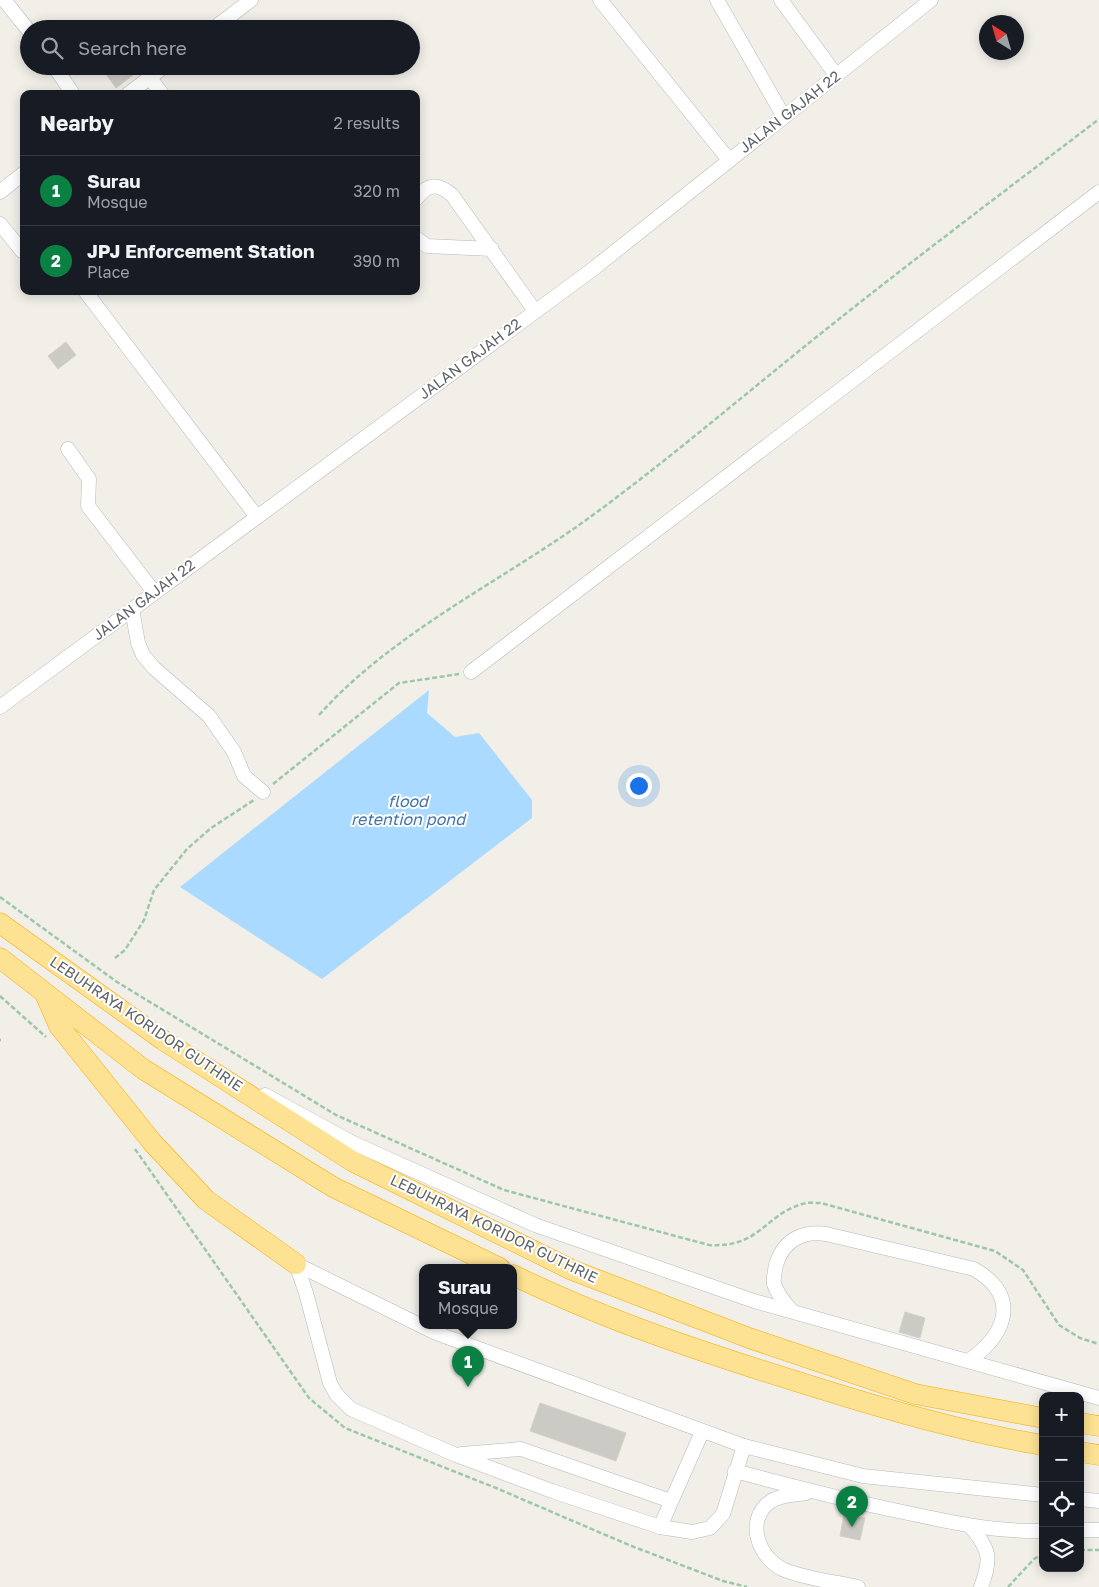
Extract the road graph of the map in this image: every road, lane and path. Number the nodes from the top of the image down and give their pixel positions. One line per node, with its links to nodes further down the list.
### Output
1 (251, 0): 8 (street)
2 (600, 0): 18 (street)
3 (717, 0): 16 (street)
4 (781, 0): 11 (street)
5 (931, 0): 11 (street, JALAN GAJAH 22)
6 (5, 1): 7 (street)
7 (20, 20)
8 (225, 20)
9 (60, 75): 13 (street)
10 (154, 75): 12 (street)
11 (836, 76): 16 (street, JALAN GAJAH 22)
12 (150, 78): 14 (street); 15 (street)
13 (70, 90)
14 (134, 90)
15 (159, 90)
16 (784, 117): 18 (street, JALAN GAJAH 22)
17 (1099, 119): 35 (path)
18 (729, 160): 28 (street, JALAN GAJAH 22)
19 (20, 176): 20 (street)
20 (0, 192)
21 (1099, 192): 33 (street)
22 (420, 194): 26 (street)
23 (0, 224): 25 (street)
24 (420, 241): 26 (street)
25 (20, 249)
26 (492, 249): 28 (street)
27 (88, 295): 30 (street)
28 (535, 311): 30 (street, JALAN GAJAH 22)
29 (68, 449): 31 (street)
30 (257, 517): 31 (street, JALAN GAJAH 22)
31 (154, 592): 32 (street, JALAN GAJAH 22)
32 (124, 616): 34 (street, JALAN GAJAH 22); 36 (street)
33 (471, 672)
34 (0, 706)
35 (319, 715)
36 (263, 792)
37 (0, 897): 51 (path)
38 (0, 923): 42 (highway, LEBUHRAYA KORIDOR GUTHRIE)
39 (0, 958): 40 (highway, LEBUHRAYA KORIDOR GUTHRIE)
40 (45, 994): 45 (highway); 46 (highway, LEBUHRAYA KORIDOR GUTHRIE)
41 (0, 996): 43 (path)
42 (163, 1040): 48 (street); 54 (highway, LEBUHRAYA KORIDOR GUTHRIE)
43 (51, 1042)
44 (132, 1145): 77 (path)
45 (296, 1264): 49 (street); 61 (street)
46 (492, 1264)
47 (517, 1277): 58 (highway, LEBUHRAYA KORIDOR GUTHRIE)
48 (791, 1310): 52 (street); 52 (street)
49 (419, 1325)
50 (428, 1329): 57 (street)
51 (1099, 1344)
52 (970, 1360): 53 (street)
53 (1099, 1398)
54 (1039, 1417)
55 (1084, 1424): 56 (highway)
56 (1099, 1426)
57 (702, 1432): 59 (street); 67 (street)
58 (1039, 1444)
59 (744, 1446): 63 (street); 65 (street)
60 (1084, 1453): 62 (highway)
61 (456, 1455): 67 (street); 70 (street)
62 (1099, 1455)
63 (735, 1471): 64 (street); 70 (street)
64 (812, 1492): 69 (street); 78 (street)
65 (1039, 1495)
66 (1084, 1499): 68 (street)
67 (671, 1501): 70 (street)
68 (1099, 1501)
69 (970, 1526): 73 (street); 79 (street)
70 (660, 1527)
71 (1084, 1530): 72 (street)
72 (1099, 1530)
73 (1039, 1531)
74 (1084, 1550): 75 (path)
75 (1099, 1550)
76 (1039, 1556): 80 (path)
77 (747, 1587)
78 (858, 1587)
79 (981, 1587)
80 (1008, 1587)

